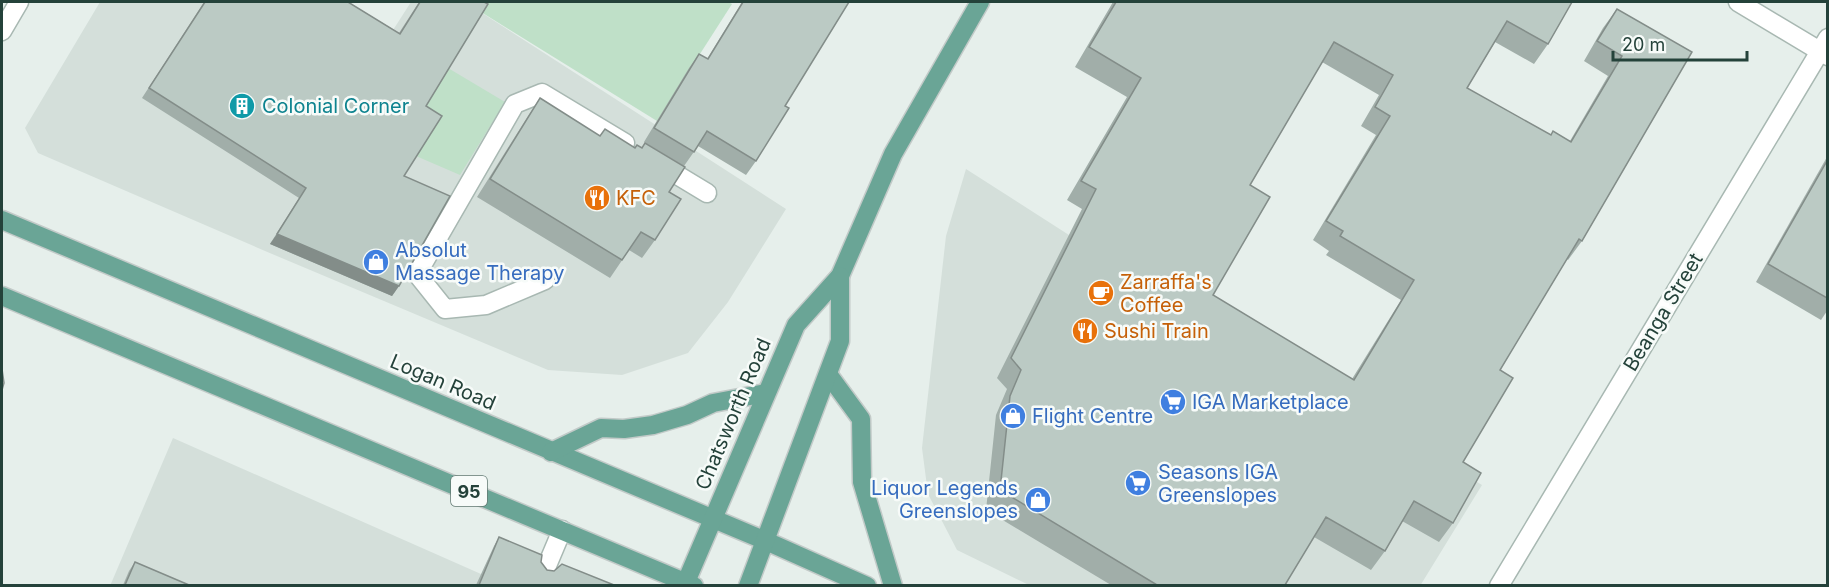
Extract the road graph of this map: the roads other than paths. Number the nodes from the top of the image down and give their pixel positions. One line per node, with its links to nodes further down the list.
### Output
1 (20, 2): 4 (street)
2 (980, 2): 8 (main road, Chatsworth Road)
3 (1738, 2): 5 (street)
4 (2, 31)
5 (1825, 48): 22 (street, Beanga Street)
6 (707, 193): 9 (street)
7 (2, 220): 13 (main road, Logan Road)
8 (840, 276): 11 (main road, Chatsworth Road); 12 (main road, Chatsworth Road)
9 (545, 280)
10 (2, 296): 15 (main road, 95)
11 (828, 374): 16 (main road, Chatsworth Road); 21 (main road)
12 (766, 393): 13 (main road); 14 (main road, Chatsworth Road)
13 (551, 452): 14 (main road, Logan Road)
14 (712, 519): 16 (main road, Logan Road); 18 (main road, Chatsworth Road)
15 (562, 530): 17 (street); 18 (main road, 95)
16 (766, 541): 19 (main road, Chatsworth Road); 20 (main road, Logan Road)
17 (546, 568)
18 (690, 584)
19 (748, 585)
20 (867, 585)
21 (893, 585)
22 (1498, 585)

